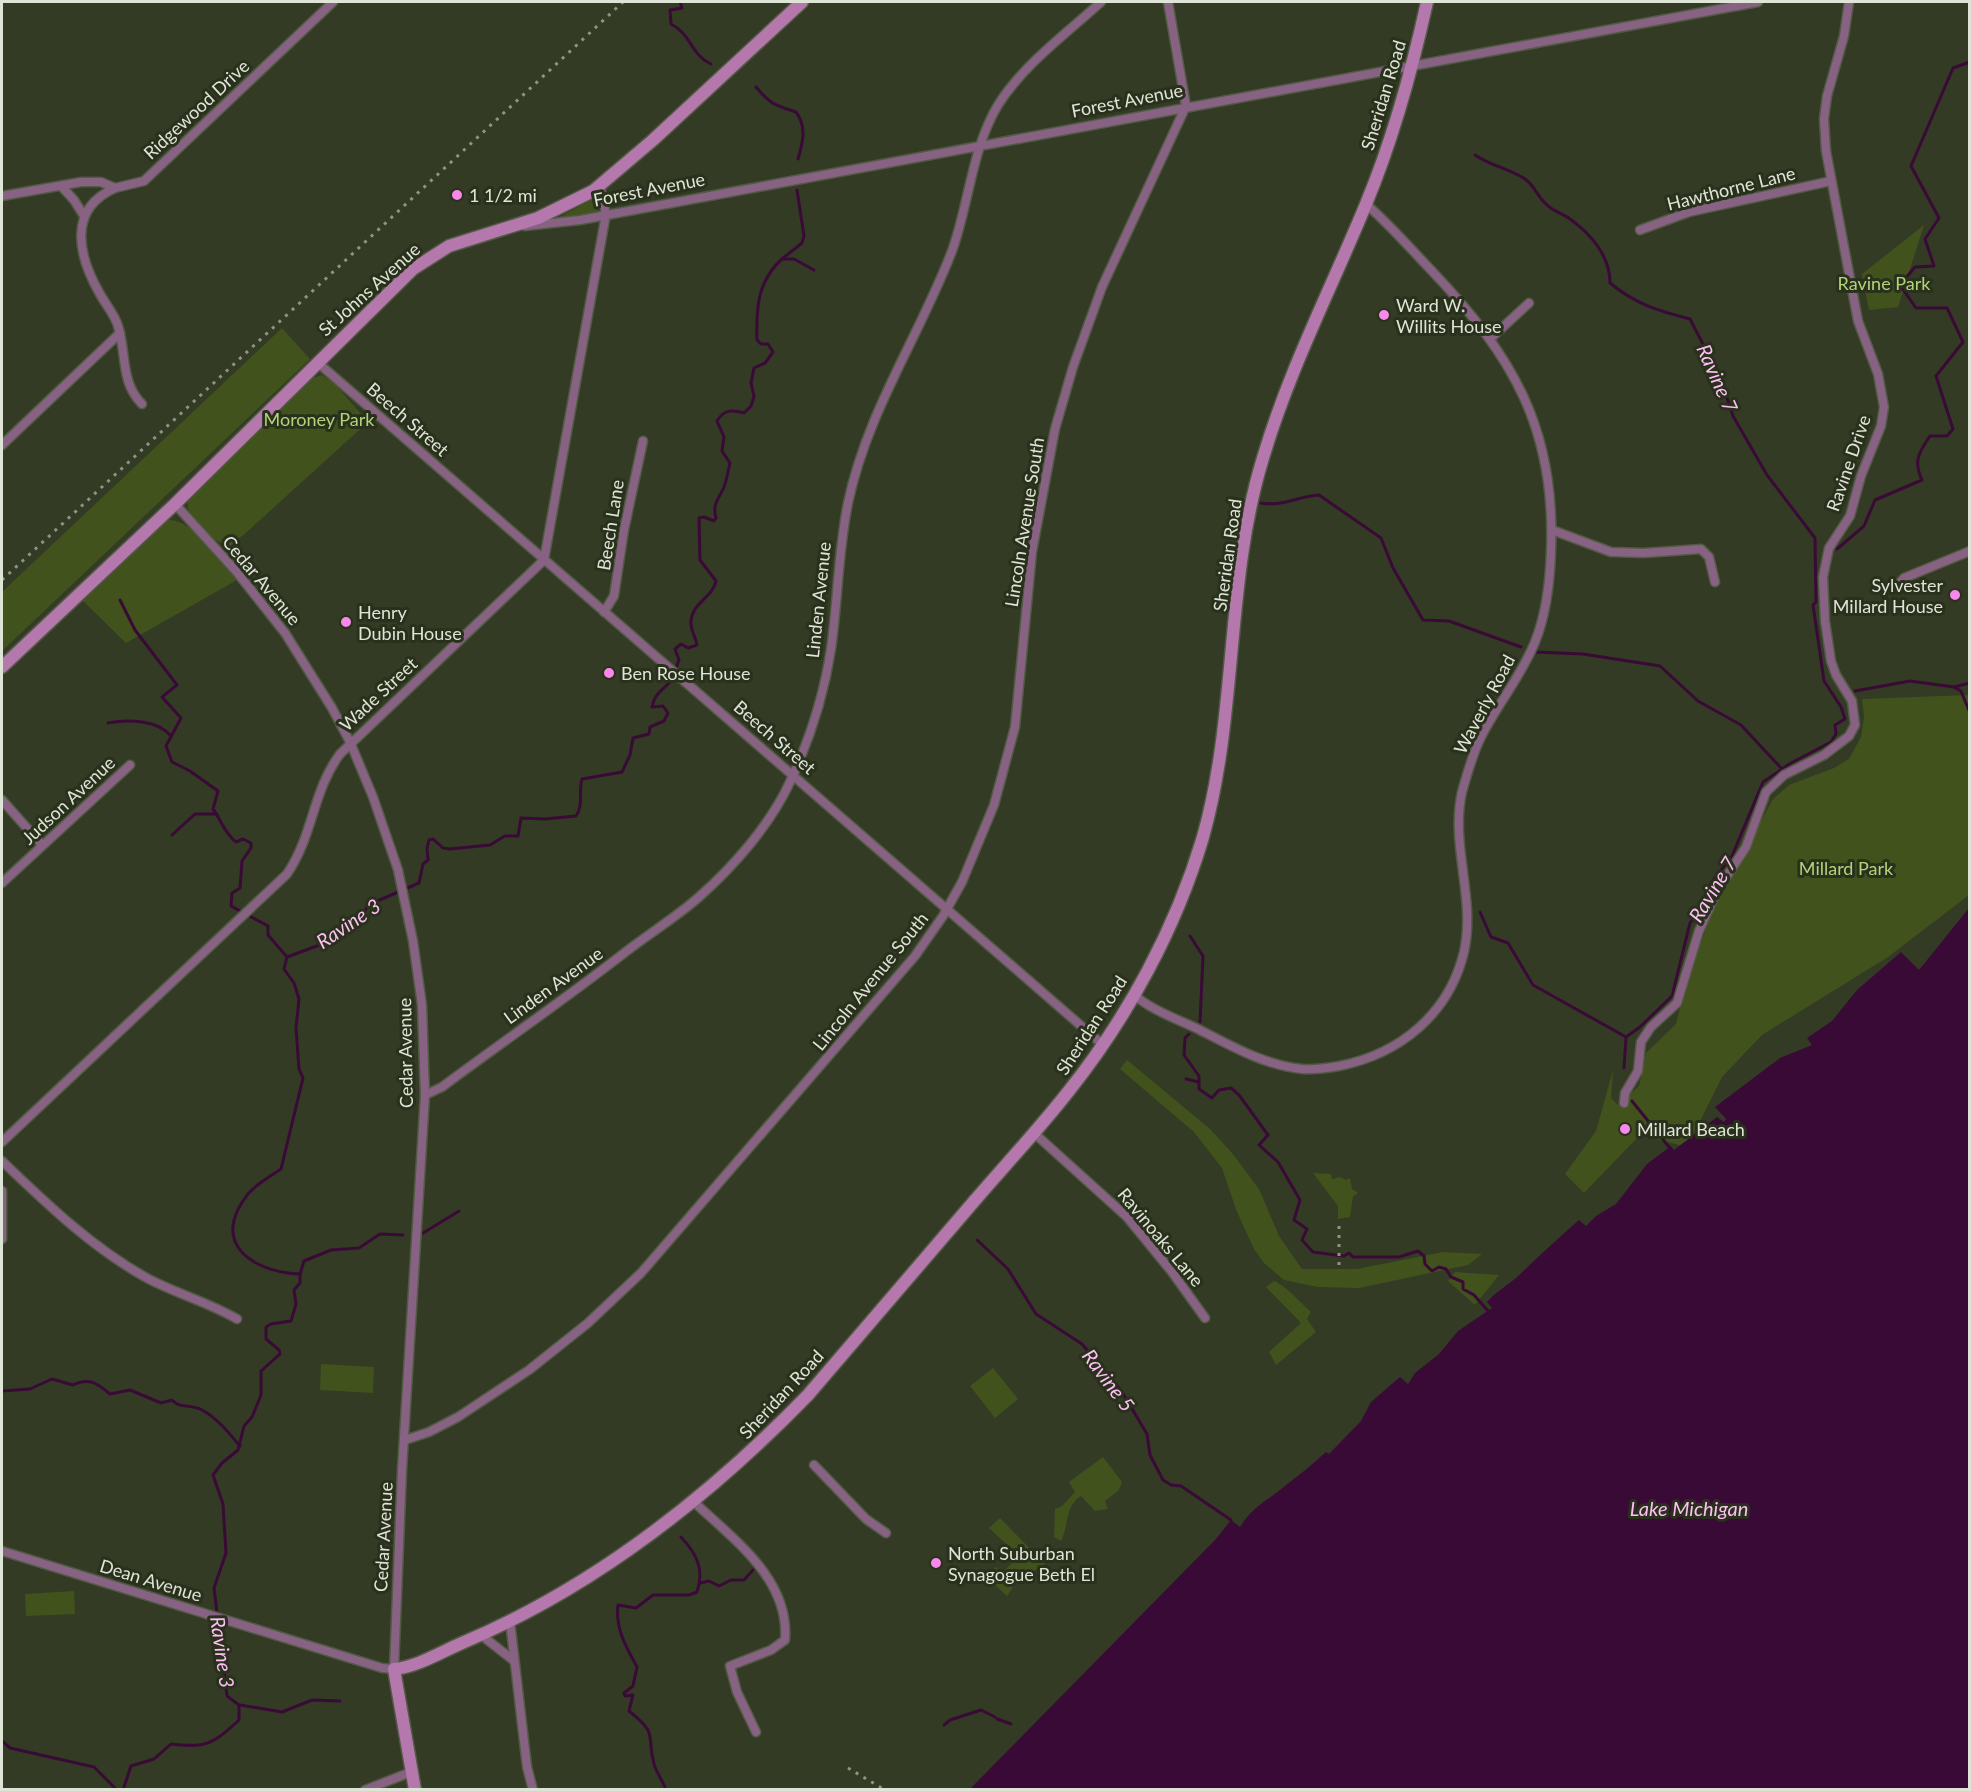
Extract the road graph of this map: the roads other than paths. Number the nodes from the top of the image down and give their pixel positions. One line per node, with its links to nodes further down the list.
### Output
1 (333, 2): 14 (street, Ridgewood Drive)
2 (802, 2): 12 (street, St Johns Avenue)
3 (1101, 2): 10 (street, Linden Avenue)
4 (1168, 2): 9 (street)
5 (1427, 2): 8 (street, Sheridan Road)
6 (1758, 2): 8 (street, Forest Avenue)
7 (1849, 2): 11 (street, Ravine Drive)
8 (1413, 64): 9 (street, Forest Avenue); 16 (street, Sheridan Road)
9 (1185, 106): 10 (street, Forest Avenue); 42 (street, Lincoln Avenue South)
10 (982, 144): 17 (street, Forest Avenue); 38 (street, Linden Avenue)
11 (1831, 182): 20 (street, Hawthorne Lane); 46 (street, Ravine Drive)
12 (600, 186): 17 (street); 19 (street, St Johns Avenue)
13 (62, 187): 14 (street, Ridgewood Drive); 15 (street, Ridgewood Drive); 18 (street)
14 (115, 188): 18 (street)
15 (2, 196)
16 (1366, 204): 23 (street, Waverly Road); 43 (street, Sheridan Road)
17 (606, 214): 19 (street, Forest Avenue); 31 (street)
18 (84, 216): 22 (street)
19 (502, 229): 24 (street, St Johns Avenue)
20 (1640, 230)
21 (1528, 303): 23 (street)
22 (120, 333): 25 (street); 27 (street)
23 (1491, 338): 29 (street, Waverly Road)
24 (317, 362): 28 (street, St Johns Avenue); 31 (street, Beech Street)
25 (142, 404)
26 (643, 441): 34 (street, Beech Lane)
27 (2, 445)
28 (175, 504): 35 (street, St Johns Avenue); 36 (street, Cedar Avenue)
29 (1552, 530): 32 (street); 43 (street, Waverly Road)
30 (1970, 551): 33 (street)
31 (544, 560): 34 (street, Beech Street); 36 (street, Wade Street)
32 (1715, 582)
33 (1899, 584)
34 (604, 612): 38 (street, Beech Street)
35 (2, 667)
36 (350, 742): 45 (street, Cedar Avenue); 48 (street, Wade Street)
37 (130, 765): 40 (street, Judson Avenue)
38 (792, 774): 42 (street, Beech Street); 45 (street, Linden Avenue)
39 (2, 800): 40 (street)
40 (42, 845): 41 (street, Judson Avenue)
41 (2, 883)
42 (947, 908): 44 (street, Beech Street); 54 (street, Lincoln Avenue South)
43 (1133, 994): 44 (street, Sheridan Road)
44 (1102, 1044): 47 (street, Sheridan Road)
45 (425, 1095): 54 (street, Cedar Avenue)
46 (1624, 1102)
47 (1034, 1133): 52 (street, Ravinoaks Lane); 56 (street, Sheridan Road)
48 (2, 1142)
49 (2, 1161): 53 (street)
50 (2, 1191): 51 (street)
51 (2, 1239)
52 (1205, 1318)
53 (237, 1319)
54 (405, 1440): 62 (street, Cedar Avenue)
55 (814, 1465): 57 (street)
56 (694, 1502): 59 (street, Sheridan Road); 63 (street)
57 (886, 1533)
58 (2, 1551): 62 (street, Dean Avenue)
59 (510, 1621): 60 (street, Sheridan Road); 61 (street)
60 (481, 1635): 61 (street); 62 (street, Sheridan Road)
61 (513, 1660): 67 (street)
62 (394, 1669): 64 (street)
63 (756, 1732)
64 (411, 1772): 65 (street); 66 (street)
65 (365, 1790)
66 (415, 1790)
67 (533, 1790)

